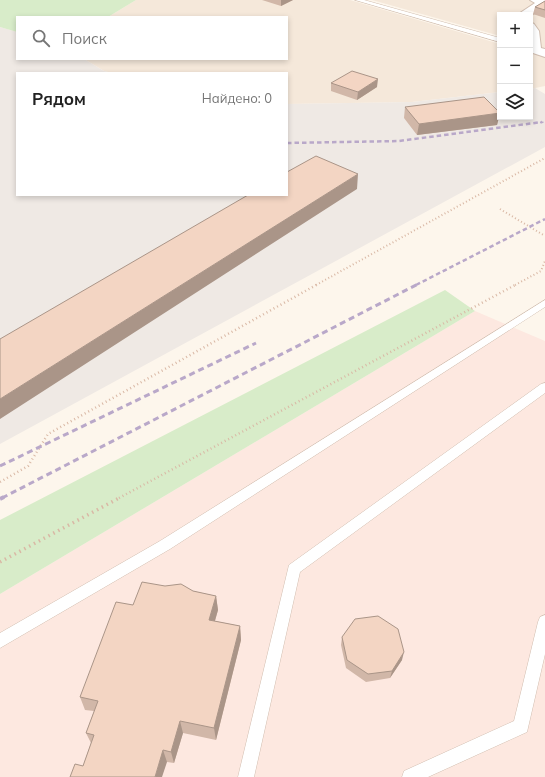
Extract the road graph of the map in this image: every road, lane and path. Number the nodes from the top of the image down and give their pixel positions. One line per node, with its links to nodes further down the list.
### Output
1 (358, 0): 5 (lane)
2 (542, 2): 3 (street)
3 (527, 12)
4 (533, 31): 6 (street)
5 (497, 39)
6 (537, 51)
7 (545, 158): 13 (path)
8 (500, 209): 9 (path)
9 (545, 236)
10 (545, 261): 14 (path)
11 (545, 303): 16 (lane)
12 (545, 387): 17 (lane)
13 (0, 482)
14 (0, 562)
15 (545, 622): 18 (lane)
16 (0, 641)
17 (246, 777)
18 (410, 777)

